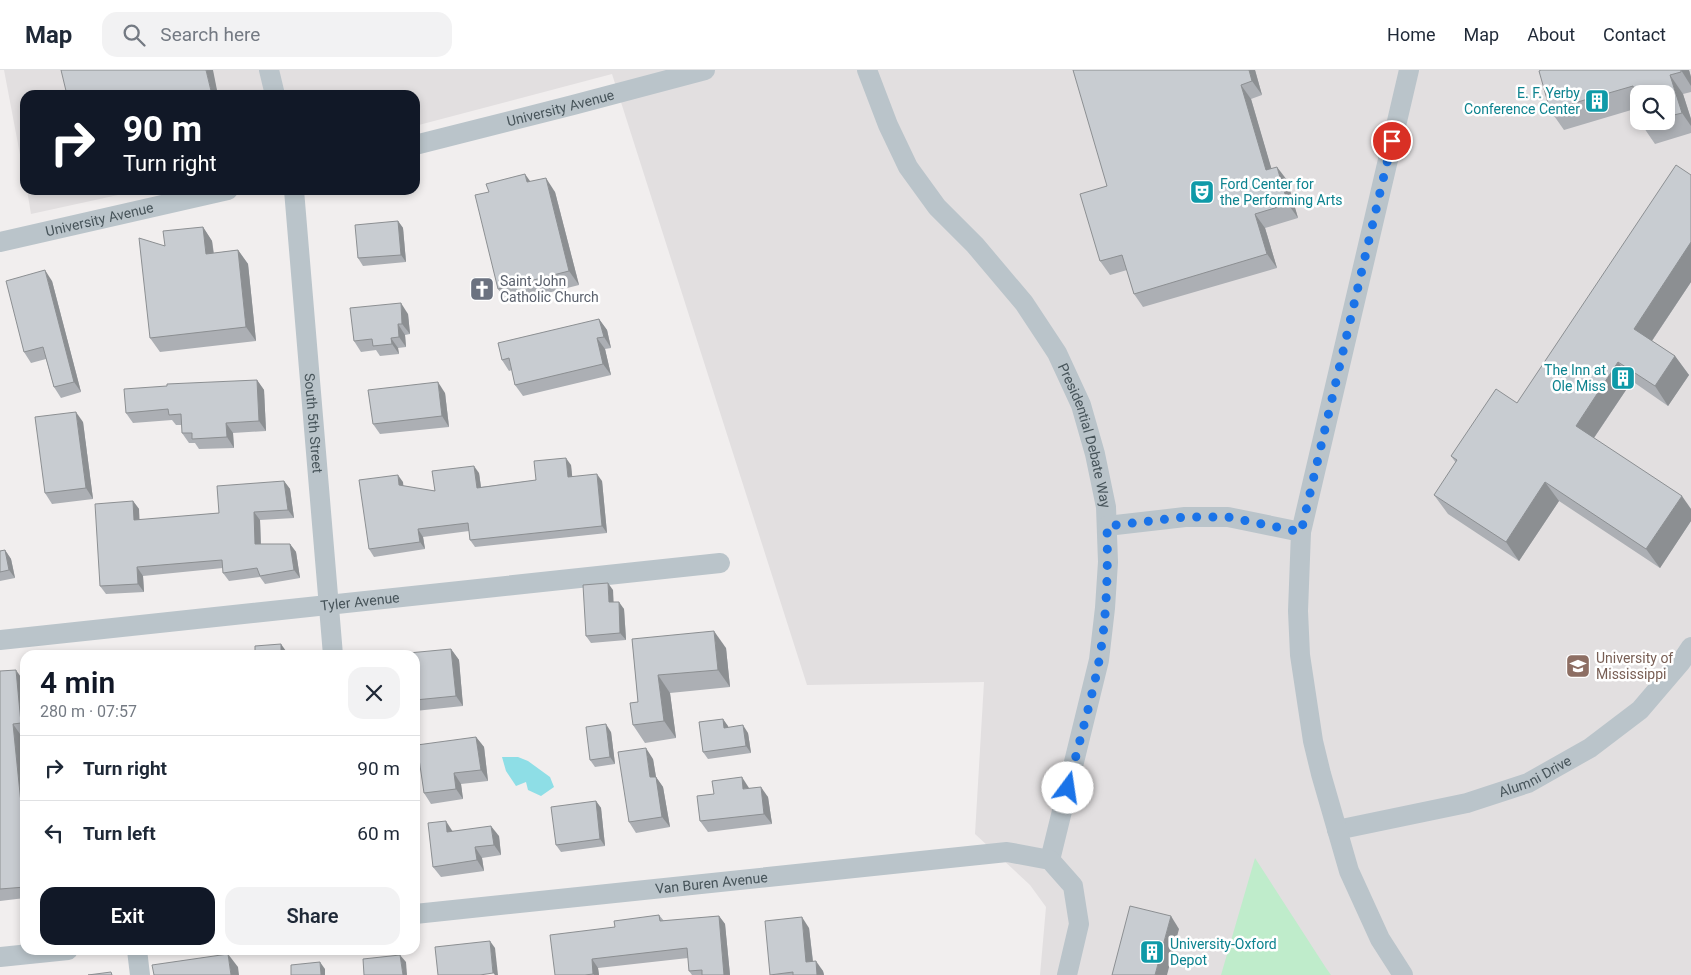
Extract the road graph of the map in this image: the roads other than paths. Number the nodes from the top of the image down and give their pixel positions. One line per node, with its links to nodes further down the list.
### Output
1 (269, 70): 5 (street)
2 (705, 70): 6 (street, University Avenue)
3 (867, 70): 10 (street, Presidential Debate Way)
4 (1409, 70): 11 (street)
5 (273, 90)
6 (420, 144)
7 (206, 195): 9 (street, University Avenue)
8 (294, 195): 13 (street, South 5th Street)
9 (0, 242)
10 (1107, 526): 11 (street); 18 (street, Presidential Debate Way)
11 (1301, 532): 17 (street)
12 (720, 563): 13 (street, Tyler Avenue)
13 (329, 605): 14 (street, Tyler Avenue); 16 (street, South 5th Street)
14 (0, 640)
15 (1691, 647): 17 (street, Alumni Drive)
16 (333, 650)
17 (1337, 830): 25 (street)
18 (1050, 860): 19 (street, Van Buren Avenue); 24 (street)
19 (420, 913)
20 (20, 955): 22 (street)
21 (138, 955): 23 (street)
22 (0, 957)
23 (140, 975)
24 (1067, 975)
25 (1403, 975)

